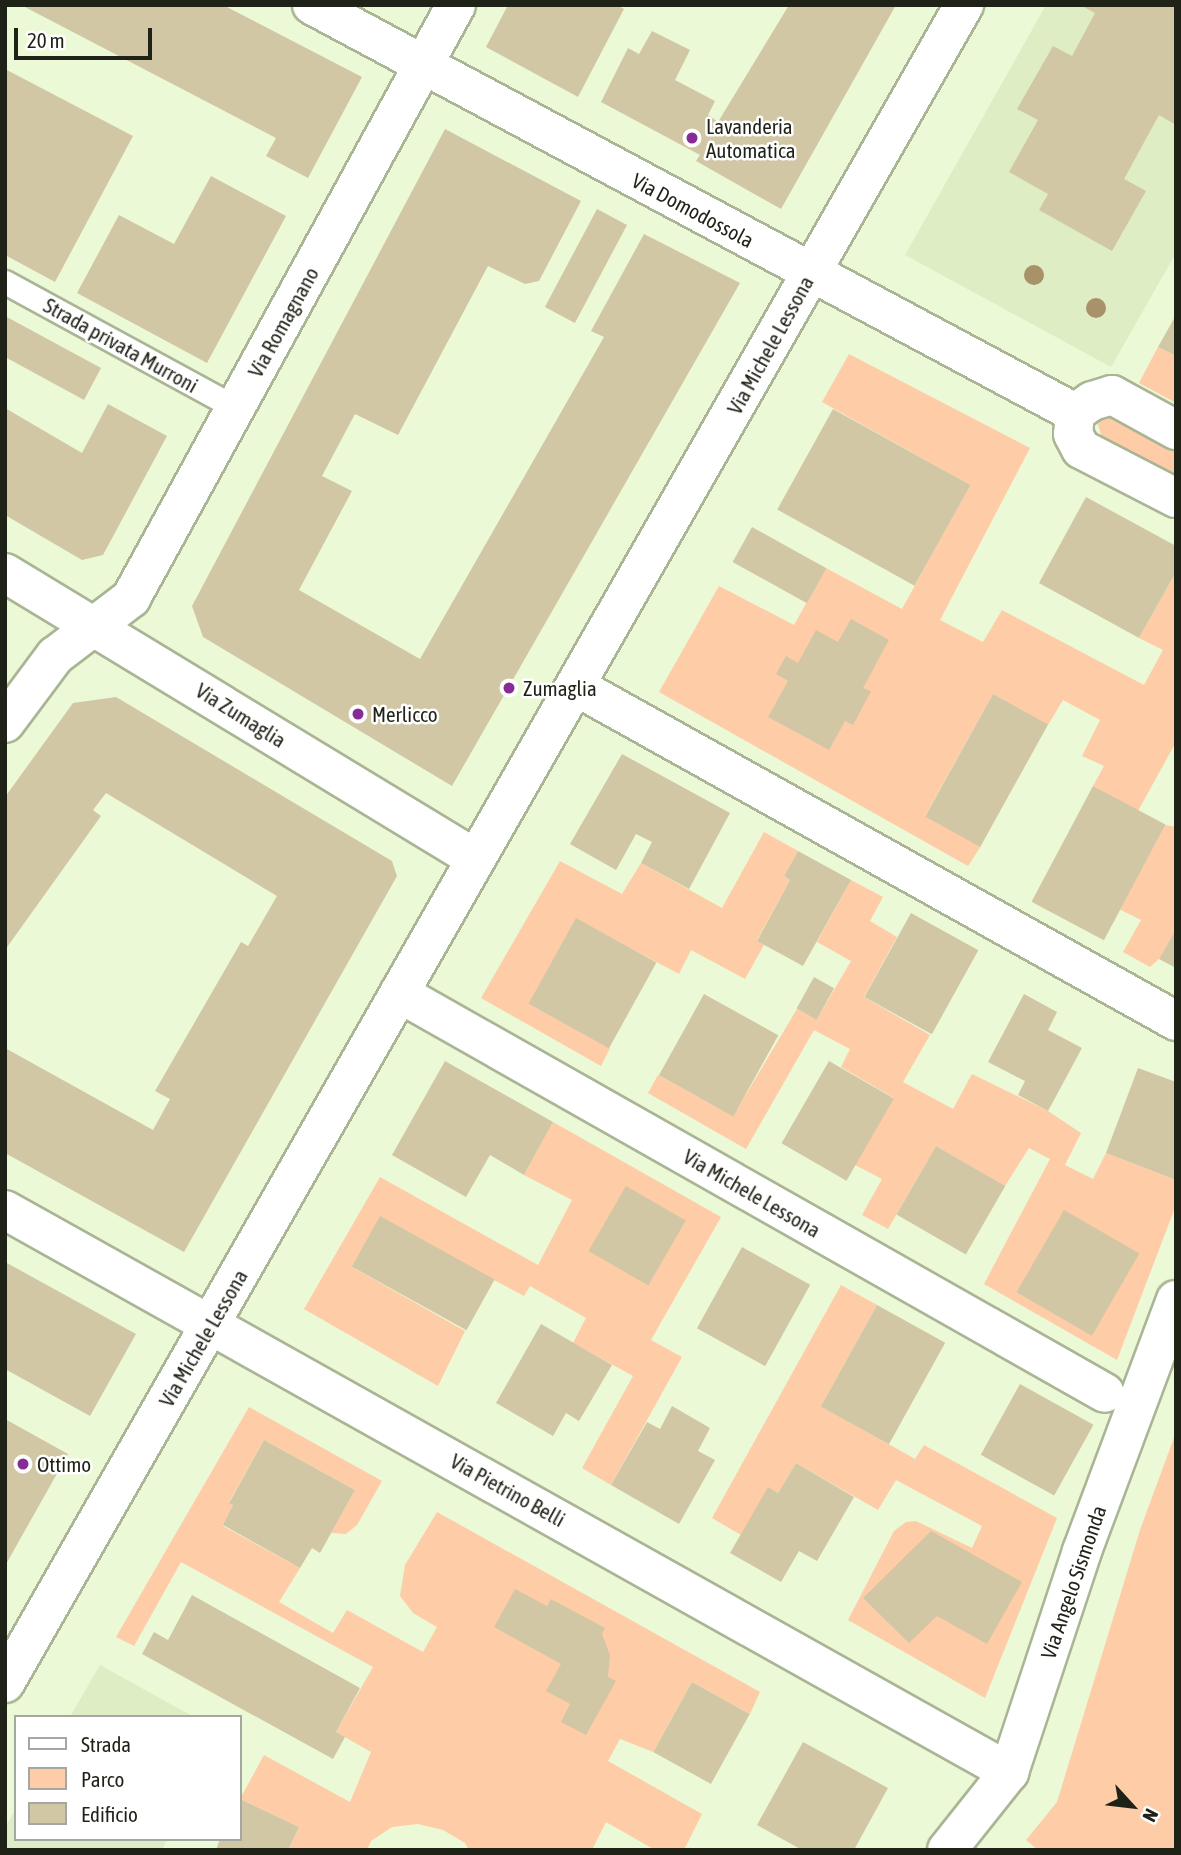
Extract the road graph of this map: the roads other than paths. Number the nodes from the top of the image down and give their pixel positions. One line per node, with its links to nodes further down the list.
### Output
1 (312, 5): 4 (street, Via Domodossola)
2 (456, 5): 4 (street, Via Romagnano)
3 (964, 5): 5 (street, Via Michele Lessona)
4 (422, 64): 5 (street, Via Domodossola); 7 (street, Via Romagnano)
5 (810, 274): 8 (street, Via Domodossola); 13 (street, Via Michele Lessona)
6 (5, 282): 7 (lane, Strada privata Murroni)
7 (236, 408): 12 (street, Via Romagnano)
8 (1075, 413): 9 (street); 10 (street)
9 (1176, 430)
10 (1176, 498)
11 (5, 573): 12 (street, Via Zumaglia)
12 (95, 626): 14 (street, Via Romagnano); 15 (street, Via Zumaglia)
13 (577, 687): 15 (street, Via Michele Lessona); 17 (street)
14 (5, 723)
15 (476, 859): 16 (street, Via Michele Lessona)
16 (400, 993): 20 (street, Via Michele Lessona); 21 (street, Via Michele Lessona)
17 (1176, 1021)
18 (5, 1210): 20 (street, Via Pietrino Belli)
19 (1176, 1300): 23 (street, Via Angelo Sismonda)
20 (211, 1323): 22 (street, Via Michele Lessona); 23 (street, Via Pietrino Belli)
21 (1105, 1393)
22 (5, 1683)
23 (1009, 1772): 24 (street, Via Angelo Sismonda)
24 (947, 1850)

